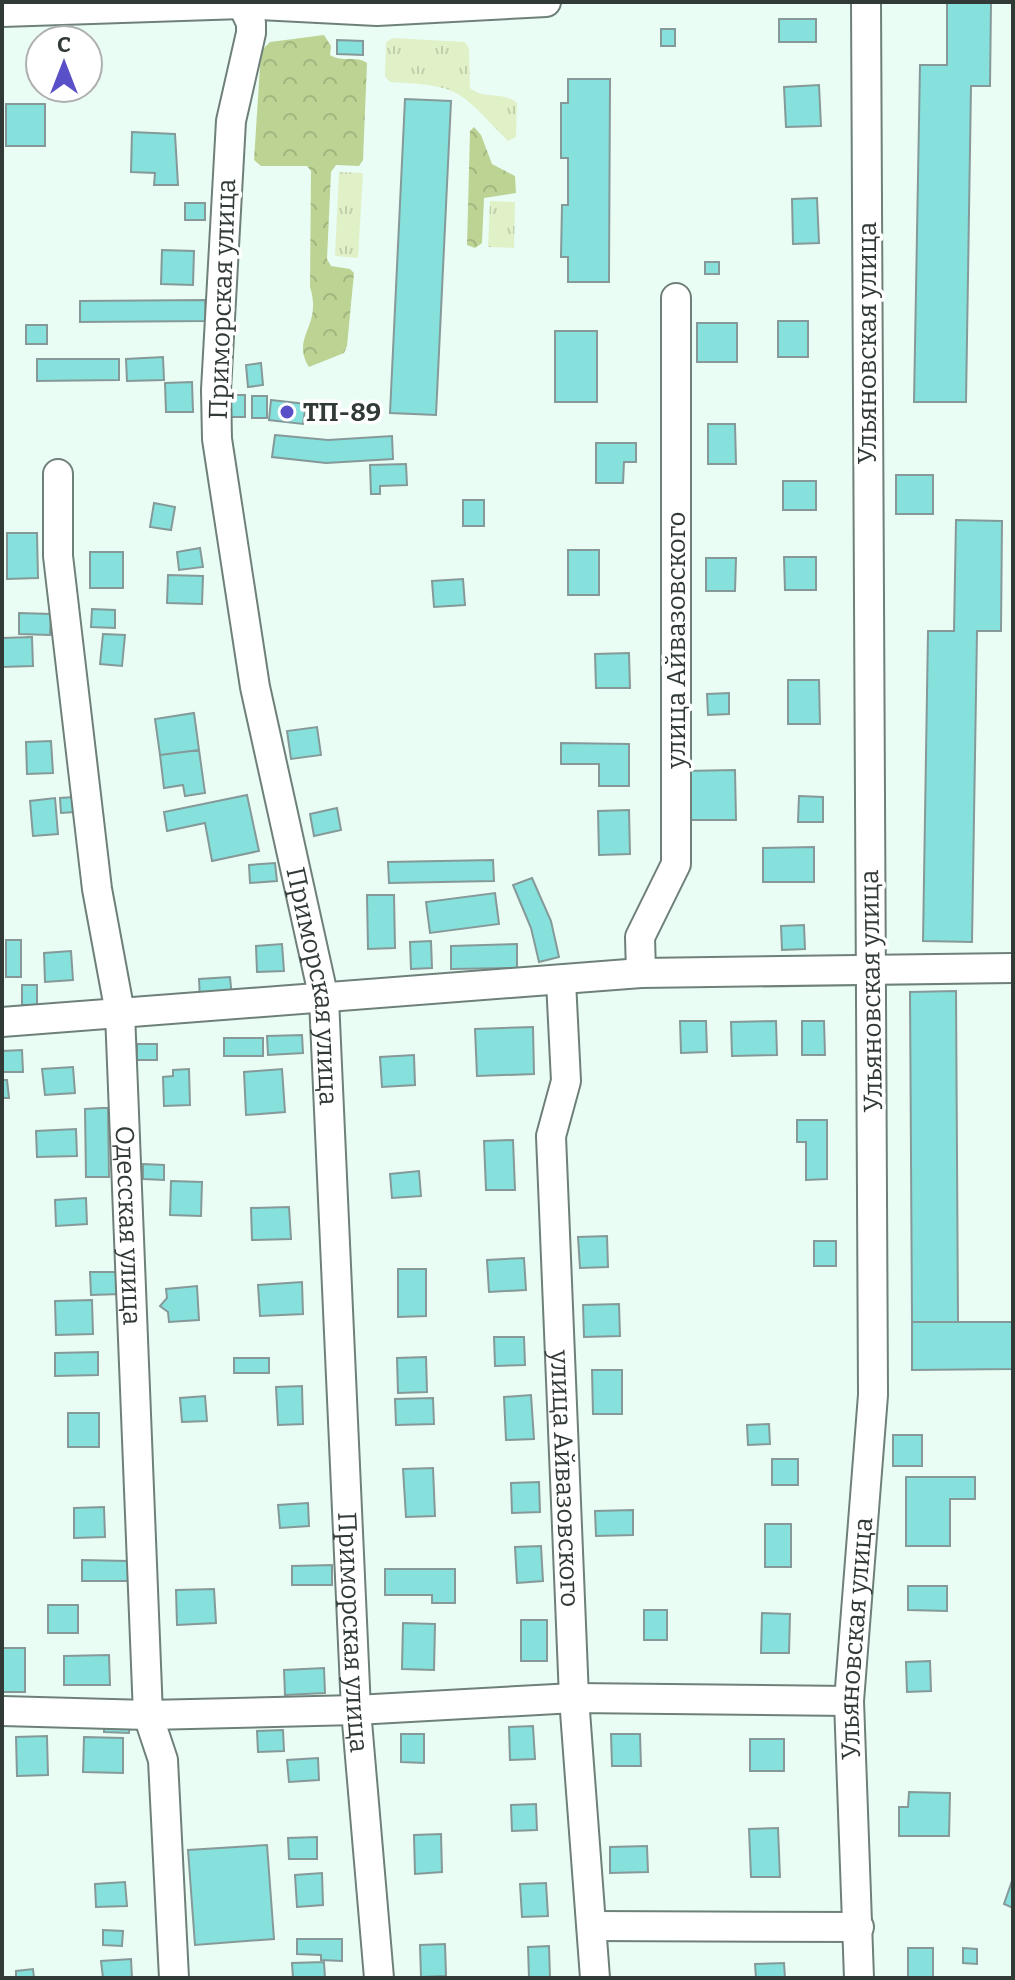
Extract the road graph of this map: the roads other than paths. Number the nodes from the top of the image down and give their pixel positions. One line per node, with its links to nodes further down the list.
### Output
1 (546, 2): 3 (street)
2 (866, 2): 7 (street, Ульяновская улица)
3 (242, 4): 4 (street); 11 (street, Приморская улица)
4 (2, 12)
5 (676, 298): 9 (street, улица Айвазовского)
6 (58, 474): 12 (street, Одесская улица)
7 (872, 968): 8 (street); 9 (street); 15 (street, Ульяновская улица)
8 (1013, 968)
9 (641, 973): 10 (street)
10 (561, 981): 11 (street); 14 (street, улица Айвазовского)
11 (324, 999): 12 (street); 16 (street, Приморская улица)
12 (120, 1013): 13 (street); 18 (street, Одесская улица)
13 (2, 1022)
14 (574, 1698): 15 (street); 16 (street); 19 (street, улица Айвазовского)
15 (849, 1701): 20 (street, Ульяновская улица)
16 (356, 1710): 18 (street); 22 (street, Приморская улица)
17 (2, 1711): 18 (street)
18 (148, 1715): 21 (street, Одесская улица)
19 (592, 1926): 20 (street); 23 (street, улица Айвазовского)
20 (859, 1927): 24 (street, Ульяновская улица)
21 (174, 1978)
22 (379, 1978)
23 (595, 1978)
24 (859, 1978)

